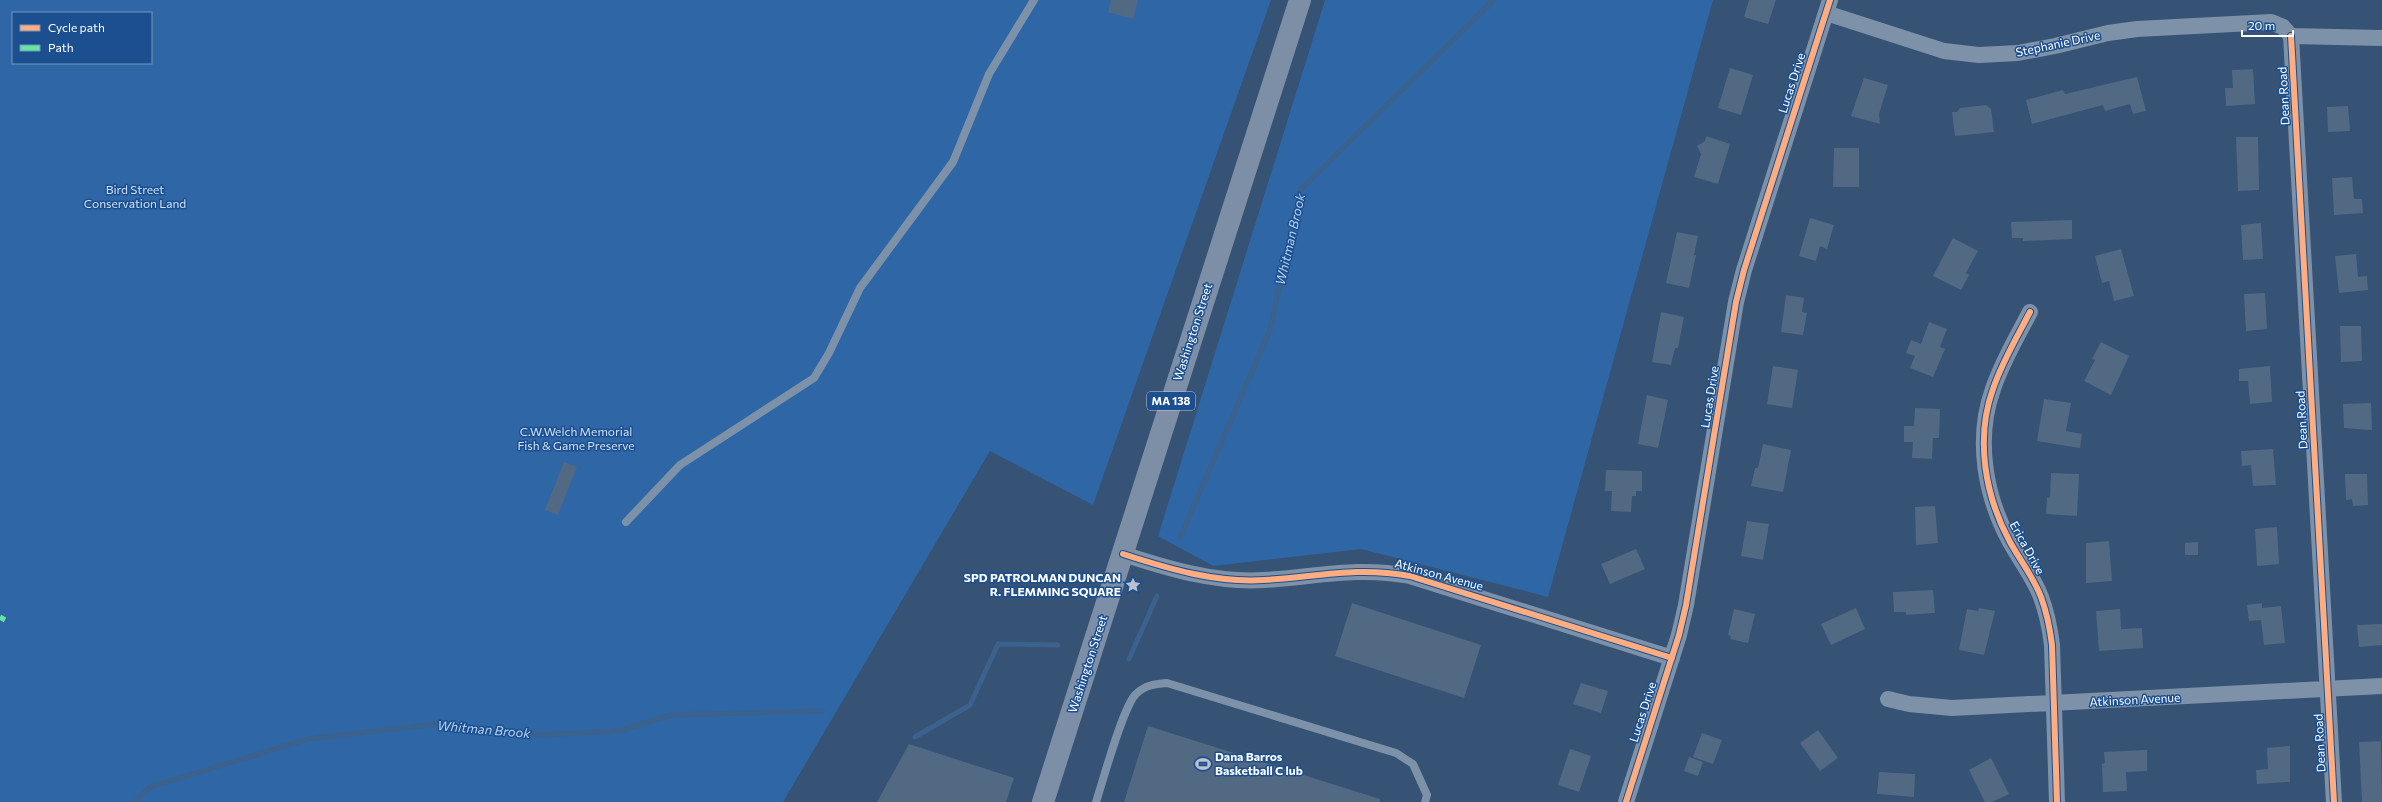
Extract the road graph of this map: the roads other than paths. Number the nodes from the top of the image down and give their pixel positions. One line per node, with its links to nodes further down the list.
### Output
1 (1034, 0): 7 (lane)
2 (1300, 0): 8 (main road, Washington Street / MA 138)
3 (1828, 7): 4 (street, Stephanie Drive); 9 (street, Lucas Drive)
4 (2291, 36): 5 (street); 11 (street, Dean Road)
5 (2382, 38)
6 (2030, 312): 13 (street, Erica Drive)
7 (626, 522)
8 (1123, 554): 9 (street, Atkinson Avenue); 14 (main road, Washington Street / MA 138)
9 (1672, 658): 17 (street, Lucas Drive)
10 (2382, 686): 11 (street, Atkinson Avenue)
11 (2328, 689): 13 (street, Atkinson Avenue); 19 (street, Dean Road)
12 (1888, 699): 13 (street, Atkinson Avenue)
13 (2053, 704): 18 (street, Erica Drive)
14 (1043, 802)
15 (1096, 802): 16 (lane)
16 (1425, 802)
17 (1626, 802)
18 (2057, 802)
19 (2334, 802)

